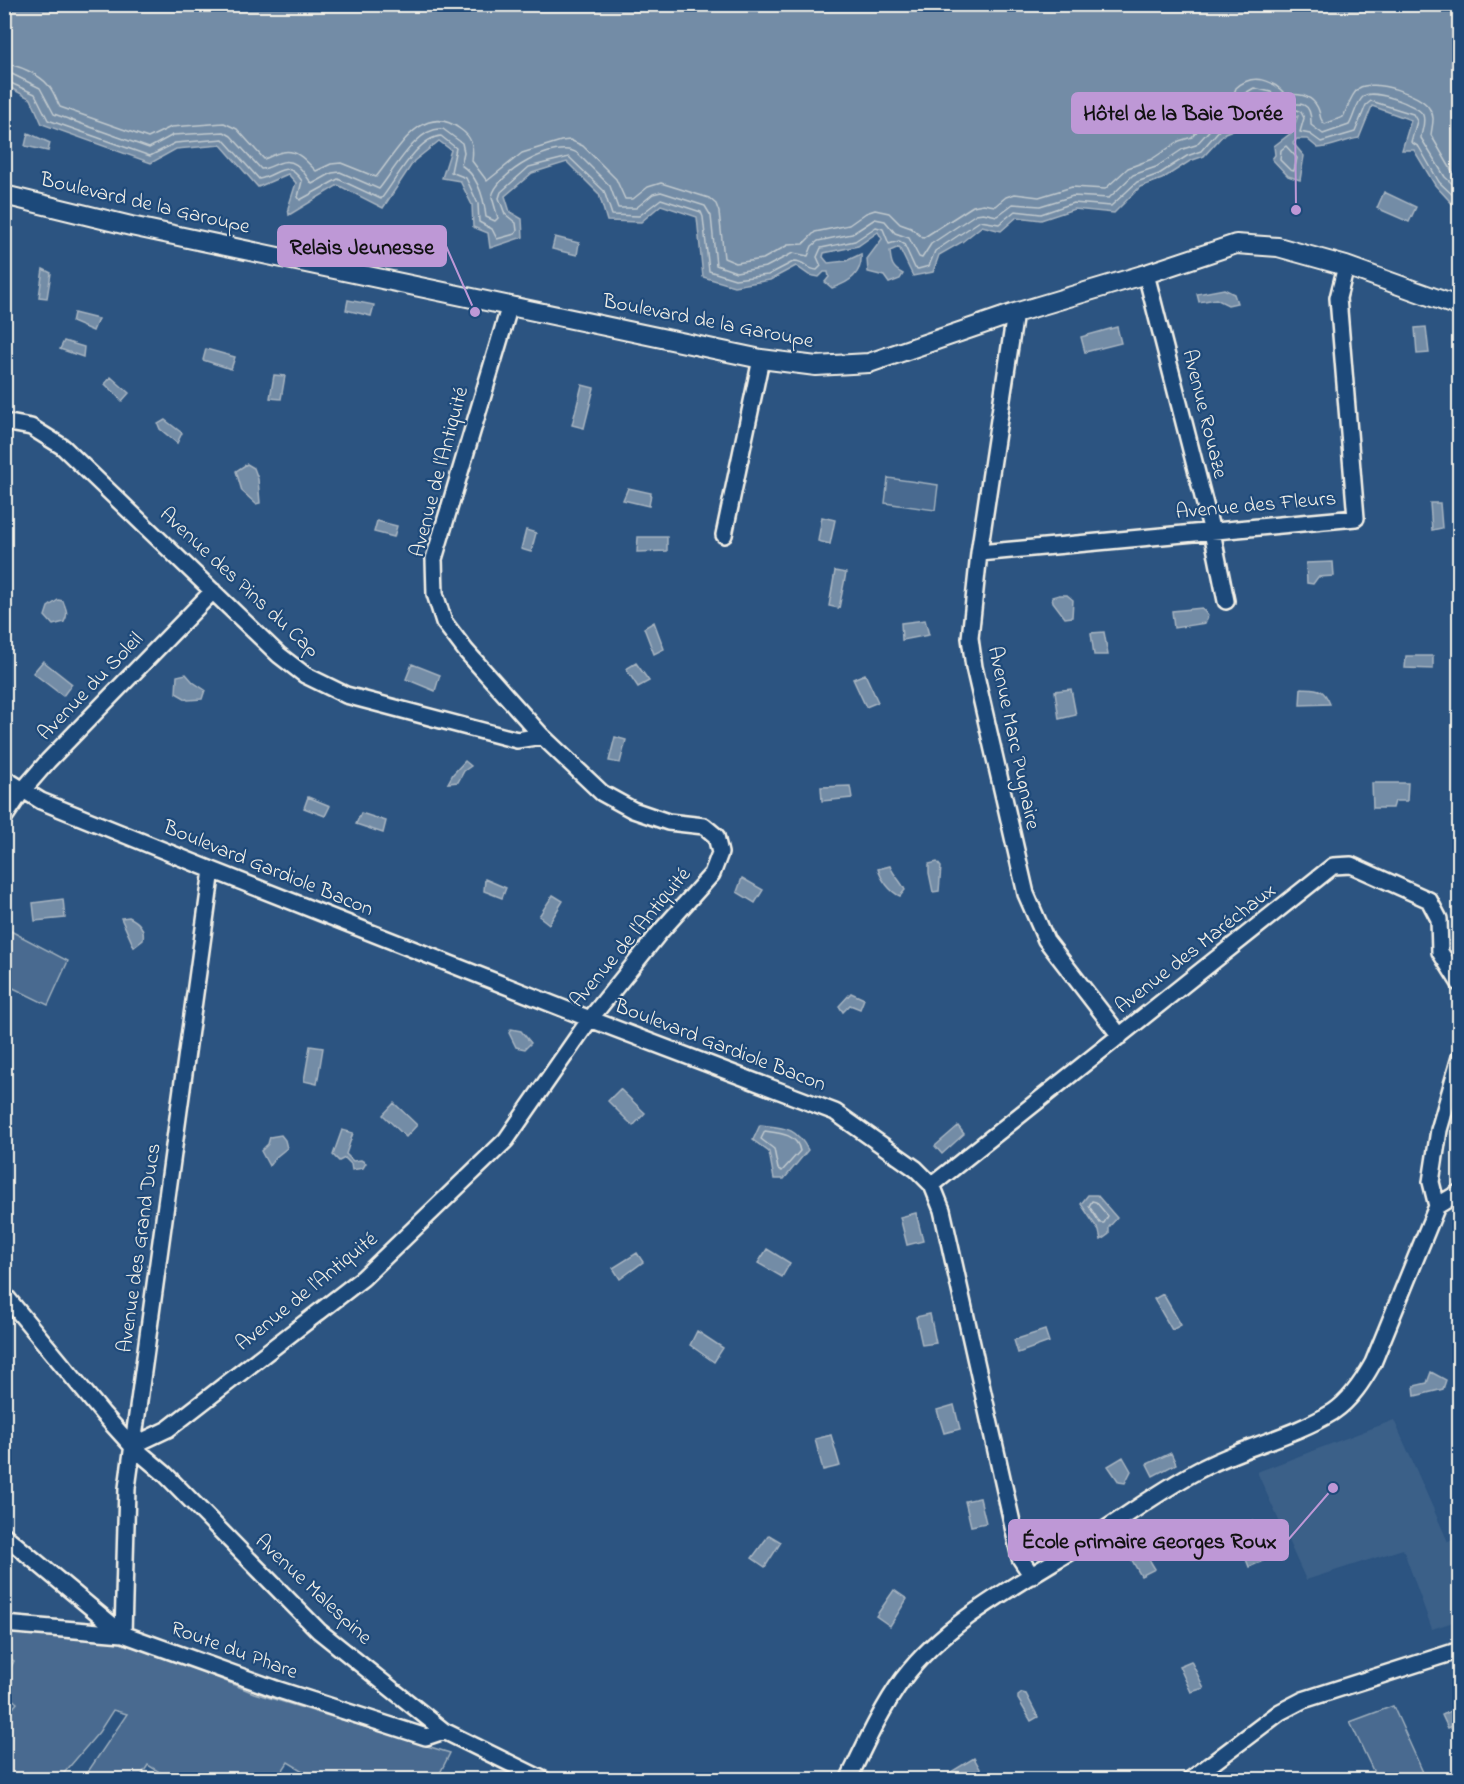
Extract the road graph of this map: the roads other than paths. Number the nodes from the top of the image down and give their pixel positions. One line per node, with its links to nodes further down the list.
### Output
1 (4, 195): 4 (street, Boulevard de la Garoupe)
2 (1346, 266): 3 (street, Boulevard de la Garoupe); 5 (street, Boulevard de la Garoupe); 9 (street, Avenue des Fleurs)
3 (1146, 274): 6 (street, Boulevard de la Garoupe); 9 (street, Avenue Rouaze)
4 (510, 305): 7 (street, Boulevard de la Garoupe); 14 (street, Avenue de l'Antiquité)
5 (1460, 307)
6 (1015, 313): 7 (street, Boulevard de la Garoupe); 11 (street, Avenue Marc Pugnaire)
7 (761, 359): 10 (street)
8 (4, 422): 12 (street, Avenue des Pins du Cap)
9 (1212, 532): 11 (street, Avenue des Fleurs); 13 (street, Avenue Rouaze)
10 (724, 535)
11 (979, 553): 21 (street, Avenue Marc Pugnaire)
12 (213, 591): 14 (street, Avenue des Pins du Cap); 16 (street, Avenue du Soleil)
13 (1227, 601)
14 (542, 736): 20 (street, Avenue de l'Antiquité)
15 (4, 778): 16 (street, Boulevard Gardiole Bacon)
16 (22, 790): 17 (street, Avenue du Soleil); 18 (street, Boulevard Gardiole Bacon)
17 (4, 818)
18 (212, 870): 20 (street, Boulevard Gardiole Bacon); 27 (street, Avenue des Grand Ducs)
19 (1460, 984): 21 (street, Avenue des Maréchaux)
20 (590, 1019): 23 (street, Boulevard Gardiole Bacon); 27 (street, Avenue de l'Antiquité)
21 (1120, 1036): 23 (street, Avenue des Maréchaux)
22 (1460, 1057): 25 (street)
23 (932, 1185): 29 (street, Boulevard Gardiole Bacon)
24 (1460, 1192): 25 (street)
25 (1437, 1206): 29 (street)
26 (4, 1294): 27 (street, Avenue Malespine)
27 (132, 1446): 31 (street, Avenue des Grand Ducs); 33 (street, Avenue Malespine)
28 (4, 1535): 31 (street)
29 (1032, 1576): 35 (street)
30 (4, 1624): 31 (street, Route du Phare)
31 (123, 1634): 33 (street, Route du Phare)
32 (1460, 1650): 36 (street)
33 (444, 1731): 34 (street, Avenue Malespine)
34 (544, 1779)
35 (848, 1779)
36 (1190, 1779)

